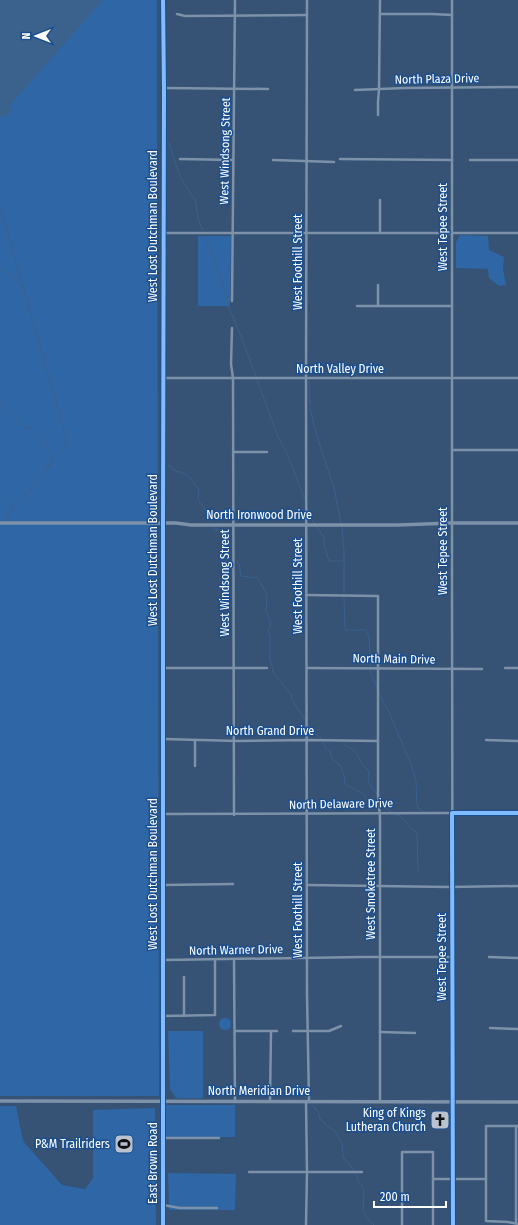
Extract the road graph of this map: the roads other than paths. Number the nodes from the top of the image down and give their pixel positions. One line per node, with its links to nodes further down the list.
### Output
1 (163, 0): 13 (street, West Lost Dutchman Boulevard)
2 (235, 0): 8 (street, West Windsong Street)
3 (307, 0): 9 (street, West Foothill Street)
4 (380, 0): 7 (street)
5 (452, 0): 10 (street, West Tepee Street)
6 (177, 14): 8 (street)
7 (380, 14): 10 (street); 16 (street)
8 (235, 15): 9 (street); 14 (street, West Windsong Street)
9 (307, 15): 26 (street, West Foothill Street)
10 (452, 15): 11 (street, West Tepee Street)
11 (452, 87): 12 (street, North Plaza Drive); 16 (street, North Plaza Drive); 23 (street, West Tepee Street)
12 (518, 87)
13 (164, 88): 14 (street); 30 (street, West Lost Dutchman Boulevard)
14 (235, 89): 15 (street); 21 (street, West Windsong Street)
15 (268, 89)
16 (379, 89): 17 (street, North Plaza Drive); 18 (street)
17 (355, 90)
18 (378, 115)
19 (180, 159): 21 (street)
20 (340, 159): 23 (street)
21 (233, 160): 31 (street, West Windsong Street)
22 (273, 160): 26 (street)
23 (452, 160): 33 (street, West Tepee Street)
24 (470, 160): 25 (street)
25 (518, 160)
26 (307, 161): 27 (street); 32 (street, West Foothill Street)
27 (334, 162)
28 (380, 200): 29 (street)
29 (380, 232): 32 (street); 33 (street)
30 (163, 233): 31 (street); 41 (street, West Lost Dutchman Boulevard)
31 (233, 233): 32 (street); 36 (street, West Windsong Street)
32 (307, 233): 43 (street, West Foothill Street)
33 (452, 233): 34 (street); 39 (street, West Tepee Street)
34 (518, 233)
35 (378, 285): 38 (street)
36 (232, 301)
37 (357, 306): 38 (street)
38 (378, 306): 39 (street)
39 (452, 306): 44 (street, West Tepee Street)
40 (232, 328): 42 (street, West Windsong Street)
41 (163, 378): 42 (street, North Valley Drive); 51 (street, West Lost Dutchman Boulevard)
42 (233, 378): 43 (street, North Valley Drive); 48 (street, West Windsong Street)
43 (306, 378): 44 (street, North Valley Drive); 55 (street, West Foothill Street)
44 (452, 378): 45 (street, North Valley Drive); 46 (street, West Tepee Street)
45 (518, 378)
46 (452, 450): 47 (street); 52 (street, West Tepee Street)
47 (518, 450)
48 (233, 452): 49 (street); 54 (street, West Windsong Street)
49 (267, 452)
50 (0, 523): 51 (street, North Ironwood Drive)
51 (163, 523): 54 (street, North Ironwood Drive); 57 (street, West Lost Dutchman Boulevard)
52 (452, 523): 53 (street, North Ironwood Drive); 55 (street, North Ironwood Drive); 64 (street, West Tepee Street)
53 (518, 523)
54 (234, 525): 55 (street, North Ironwood Drive); 58 (street, West Windsong Street)
55 (306, 525): 56 (street, West Foothill Street)
56 (306, 595): 60 (street, West Foothill Street); 61 (street, West Smoketree Street)
57 (163, 668): 58 (street); 66 (street, West Lost Dutchman Boulevard)
58 (234, 668): 59 (street); 70 (street, West Windsong Street)
59 (267, 668)
60 (307, 668): 61 (street, North Main Drive); 68 (street, West Foothill Street)
61 (378, 668): 64 (street, North Main Drive); 71 (street, West Smoketree Street)
62 (504, 668): 63 (street)
63 (518, 668)
64 (452, 669): 65 (street, North Main Drive); 75 (street, West Tepee Street)
65 (482, 669)
66 (163, 739): 67 (street, North Grand Drive); 77 (street, West Lost Dutchman Boulevard)
67 (195, 740): 70 (street, North Grand Drive); 73 (street)
68 (307, 740): 70 (street, North Grand Drive); 71 (street, North Grand Drive); 78 (street, West Foothill Street)
69 (486, 740): 72 (street)
70 (234, 741): 79 (street, West Windsong Street)
71 (378, 741): 74 (street, West Smoketree Street)
72 (518, 741)
73 (195, 766)
74 (379, 813): 75 (street, North Delaware Drive); 78 (street, North Delaware Drive); 83 (street, West Smoketree Street)
75 (452, 813): 76 (street, North Delaware Drive); 85 (street, West Tepee Street)
76 (518, 813)
77 (163, 814): 79 (street, North Delaware Drive); 81 (street, West Lost Dutchman Boulevard)
78 (307, 814): 79 (street, North Delaware Drive); 82 (street, West Foothill Street)
79 (234, 815)
80 (233, 884): 81 (street)
81 (163, 885): 91 (street, West Lost Dutchman Boulevard)
82 (307, 885): 83 (street); 89 (street, West Foothill Street)
83 (380, 886): 85 (street); 86 (street, West Smoketree Street)
84 (518, 886): 85 (street)
85 (452, 887): 87 (street, West Tepee Street)
86 (380, 957): 87 (street, North Warner Drive); 89 (street, North Warner Drive); 105 (street, West Smoketree Street)
87 (452, 957): 113 (street, West Tepee Street)
88 (489, 957): 90 (street)
89 (307, 958): 93 (street, North Warner Drive); 104 (street, West Foothill Street)
90 (518, 958)
91 (164, 960): 92 (street, North Warner Drive); 95 (street, West Lost Dutchman Boulevard)
92 (215, 960): 93 (street, North Warner Drive); 96 (street)
93 (234, 960): 100 (street)
94 (184, 977): 96 (street)
95 (164, 1016): 96 (street); 108 (street, West Lost Dutchman Boulevard)
96 (184, 1016)
97 (341, 1026): 104 (street)
98 (490, 1028): 99 (street)
99 (518, 1029)
100 (235, 1031): 101 (street); 109 (street)
101 (271, 1031): 102 (street); 110 (street)
102 (277, 1031)
103 (293, 1031): 104 (street)
104 (308, 1031): 111 (street, West Foothill Street)
105 (380, 1032): 106 (street); 112 (street, West Smoketree Street)
106 (415, 1033)
107 (0, 1101): 108 (street, North Meridian Drive)
108 (163, 1101): 109 (street, North Meridian Drive); 116 (street, East Brown Road)
109 (235, 1101): 110 (street, North Meridian Drive)
110 (270, 1101): 111 (street, North Meridian Drive)
111 (307, 1101): 112 (street, North Meridian Drive); 119 (street, West Foothill Street)
112 (380, 1101): 113 (street, North Meridian Drive)
113 (453, 1102): 114 (street, North Meridian Drive); 122 (street, West Tepee Street)
114 (518, 1102)
115 (517, 1126): 123 (street); 126 (street)
116 (163, 1138): 117 (street); 124 (street, East Brown Road)
117 (219, 1138)
118 (249, 1172): 119 (street)
119 (307, 1172): 120 (street); 128 (street, West Foothill Street)
120 (362, 1172)
121 (433, 1179): 122 (street); 129 (street); 130 (street)
122 (452, 1179): 123 (street); 131 (street, West Tepee Street)
123 (486, 1179): 126 (street)
124 (163, 1205): 125 (street); 127 (street, East Brown Road)
125 (217, 1208)
126 (517, 1224)
127 (163, 1225)
128 (306, 1225)
129 (402, 1225)
130 (433, 1225)
131 (453, 1225)

